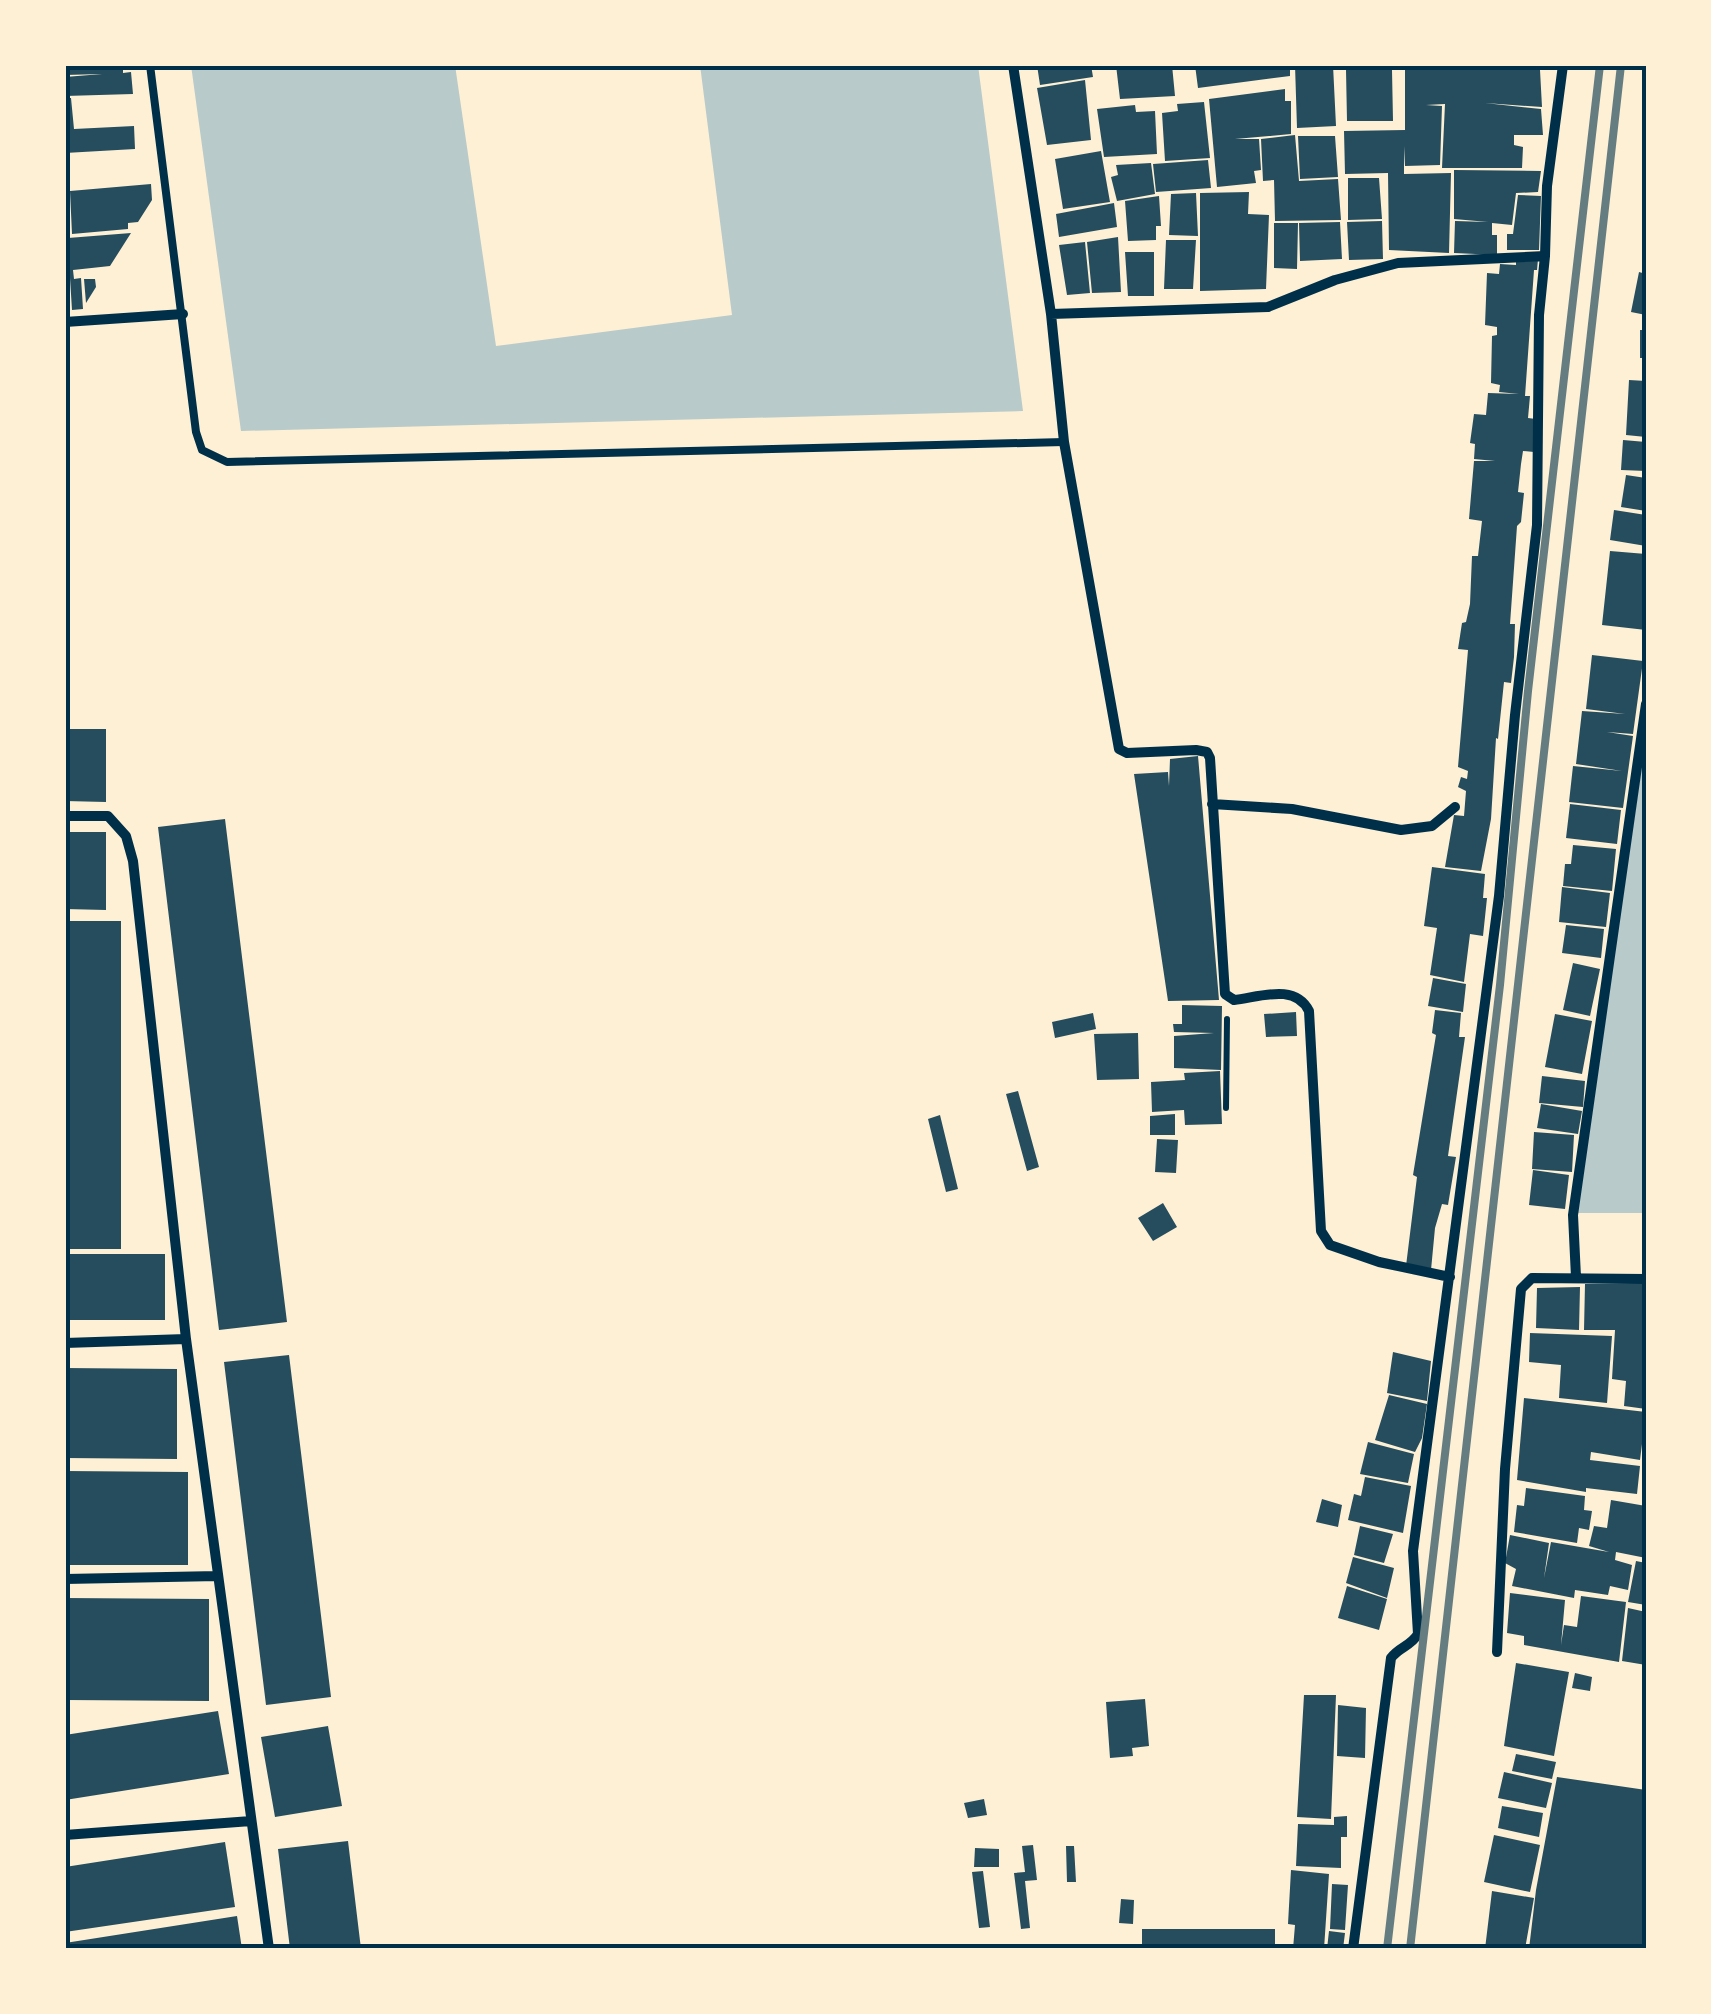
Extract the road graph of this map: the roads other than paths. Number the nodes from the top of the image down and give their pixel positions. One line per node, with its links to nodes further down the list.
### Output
1 (150, 65): 5 (lane)
2 (1013, 65): 6 (street)
3 (1563, 65): 4 (street)
4 (1545, 256): 6 (street); 13 (street)
5 (183, 314): 7 (street); 8 (lane)
6 (1050, 314): 8 (street)
7 (65, 322)
8 (1064, 442): 10 (street)
9 (1646, 704): 14 (street)
10 (1212, 804): 11 (street); 13 (street)
11 (1455, 807)
12 (65, 816): 16 (street)
13 (1450, 1277): 24 (street)
14 (1576, 1277): 15 (street); 20 (street)
15 (1646, 1279)
16 (186, 1339): 17 (street); 18 (street)
17 (65, 1343)
18 (218, 1576): 19 (street); 21 (street)
19 (65, 1579)
20 (1498, 1652)
21 (251, 1821): 22 (street); 23 (street)
22 (65, 1835)
23 (269, 1949)
24 (1352, 1949)

